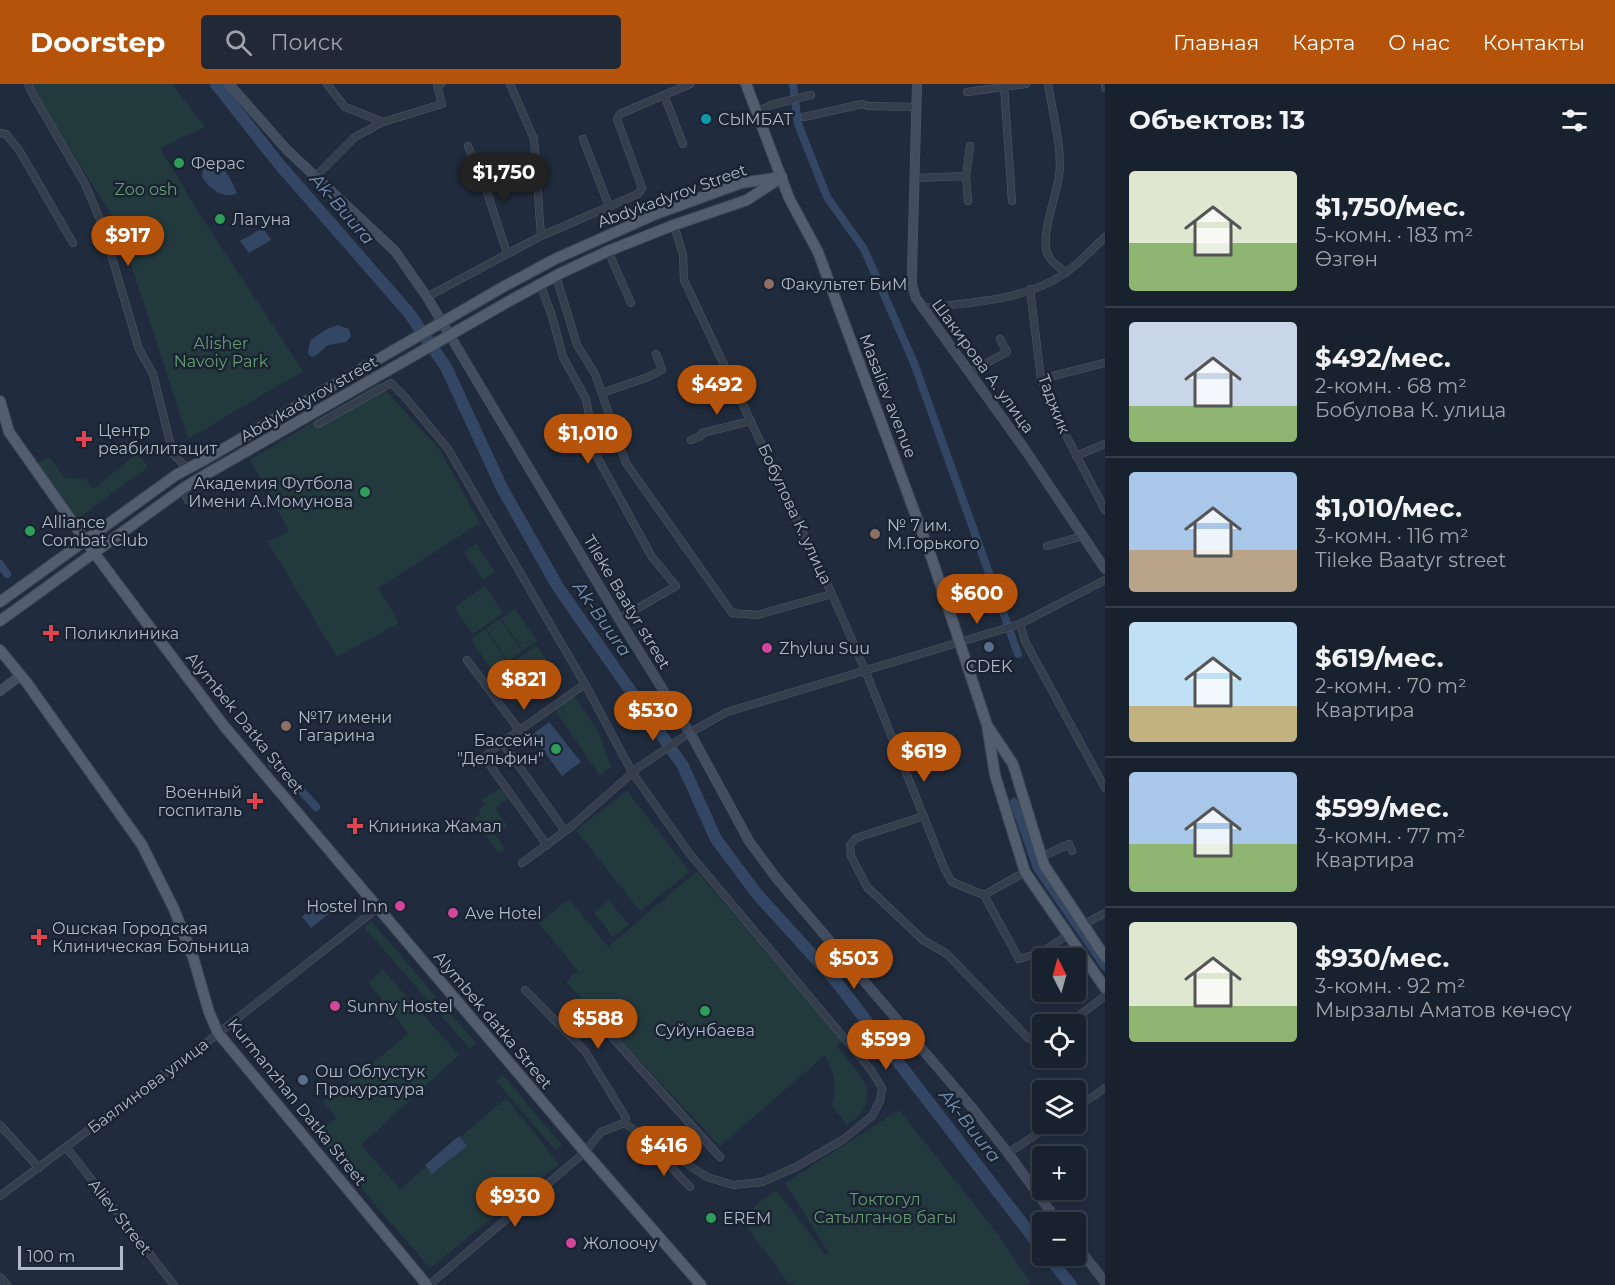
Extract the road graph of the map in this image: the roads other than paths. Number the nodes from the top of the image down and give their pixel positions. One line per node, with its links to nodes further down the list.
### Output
1 (28, 84): 60 (street)
2 (229, 84): 25 (street, Tileke Baatyr street)
3 (327, 84): 18 (street)
4 (441, 84): 18 (street)
5 (510, 84): 26 (street)
6 (690, 84): 13 (street)
7 (746, 84): 16 (main road, Masaliev avenue)
8 (916, 84): 15 (street, Шакирова А. улица)
9 (1026, 84): 11 (street)
10 (1048, 84): 39 (street)
11 (1004, 86): 12 (street); 31 (street)
12 (967, 92)
13 (664, 95): 21 (street); 32 (street)
14 (811, 95): 16 (street)
15 (916, 107): 17 (street); 28 (street, Шакирова А. улица)
16 (757, 111): 27 (main road, Masaliev avenue)
17 (804, 117)
18 (383, 122): 25 (street)
19 (0, 133): 36 (street)
20 (583, 139): 32 (street)
21 (683, 144)
22 (468, 146): 29 (street)
23 (970, 146): 24 (street)
24 (966, 176): 28 (street); 30 (street)
25 (315, 177): 44 (street, Tileke Baatyr street)
26 (537, 177): 29 (street); 34 (street)
27 (782, 177): 33 (main road, Abdykadyrov Street); 42 (main road, Abdykadyrov Street); 76 (main road, Masaliev avenue)
28 (915, 178): 47 (street, Шакирова А. улица)
29 (485, 186): 38 (street)
30 (968, 201)
31 (1012, 201)
32 (609, 206): 34 (street)
33 (674, 225): 37 (main road, Abdykadyrov Street); 55 (street, Бобулова К. улица)
34 (541, 236): 38 (street)
35 (1105, 237): 39 (street)
36 (72, 243)
37 (608, 251): 40 (main road, Abdykadyrov Street); 46 (street)
38 (507, 253): 44 (street)
39 (1066, 273): 43 (street)
40 (556, 276): 41 (main road, Abdykadyrov Street); 53 (street)
41 (540, 285): 45 (main road, Abdykadyrov Street); 73 (street)
42 (503, 287): 60 (main road, Abdykadyrov street, bridge)
43 (1030, 289): 47 (street); 52 (street, Таджик)
44 (427, 297): 73 (street, Tileke Baatyr street)
45 (513, 299): 61 (main road, Abdykadyrov street, bridge)
46 (631, 303)
47 (922, 308): 51 (street, Шакирова А. улица)
48 (1000, 339): 51 (street)
49 (656, 354): 53 (street)
50 (1105, 363): 52 (street)
51 (970, 372): 65 (street, Шакирова А. улица)
52 (1041, 379): 59 (street, Таджик)
53 (602, 393): 71 (street)
54 (0, 401): 66 (main road, Alymbek Datka Street)
55 (751, 421): 57 (street); 71 (street, Бобулова К. улица)
56 (318, 424): 81 (street)
57 (691, 440)
58 (1105, 444): 59 (street)
59 (1076, 456): 63 (street, Таджик)
60 (188, 469): 66 (main road)
61 (182, 489): 62 (street); 68 (main road, Abdykadyrov street)
62 (188, 500)
63 (1103, 501): 64 (street, Таджик)
64 (1105, 510)
65 (1083, 536): 67 (street); 69 (street, Шакирова А. улица)
66 (85, 539): 68 (main road, Alymbek Datka Street); 72 (main road)
67 (1047, 546)
68 (95, 554): 74 (main road); 97 (main road, Alymbek Datka Street)
69 (1105, 569)
70 (1105, 580): 75 (street)
71 (832, 594): 79 (street, Бобулова К. улица)
72 (0, 602)
73 (618, 619): 85 (street, Tileke Baatyr street)
74 (0, 621)
75 (1018, 625): 76 (street); 88 (street)
76 (960, 644): 79 (street); 83 (main road, Masaliev avenue)
77 (0, 650): 80 (main road, Kurmanzhan Datka Street)
78 (467, 660): 84 (street)
79 (865, 670): 85 (street); 89 (street, Бобулова К. улица)
80 (21, 675): 82 (street); 107 (main road, Kurmanzhan Datka Street)
81 (585, 684): 84 (street); 87 (street)
82 (0, 691)
83 (987, 725): 93 (main road, Masaliev avenue); 95 (main road, Masaliev avenue)
84 (519, 730): 86 (street)
85 (689, 732): 87 (street); 117 (street, Tileke Baatyr street)
86 (502, 742): 90 (street); 91 (street)
87 (632, 772): 90 (street); 115 (street)
88 (1104, 785)
89 (924, 816): 96 (street, Бобулова К. улица); 108 (street)
90 (565, 831): 91 (street)
91 (547, 845): 94 (street)
92 (1072, 851): 93 (street)
93 (1041, 857): 99 (main road, Masaliev avenue)
94 (522, 863)
95 (1025, 872): 96 (street); 100 (main road, Masaliev avenue)
96 (984, 895): 100 (street)
97 (379, 907): 107 (street, Баялинова улица); 116 (main road, Alymbek datka Street)
98 (1105, 913): 99 (street)
99 (1083, 925): 101 (main road, Masaliev avenue)
100 (1068, 935): 102 (main road, Masaliev avenue)
101 (1105, 957)
102 (1105, 988)
103 (525, 990): 111 (street)
104 (1105, 996): 106 (street)
105 (599, 1012): 118 (street)
106 (1081, 1014)
107 (218, 1033): 114 (street, Баялинова улица); 128 (main road, Kurmanzhan Datka Street)
108 (1032, 1040)
109 (1105, 1088): 110 (street)
110 (1086, 1101)
111 (624, 1123): 115 (street); 116 (street)
112 (0, 1125): 119 (street)
113 (1037, 1134): 117 (street)
114 (66, 1148): 119 (street, Баялинова улица); 127 (street, Aliev Street)
115 (667, 1150): 120 (street)
116 (585, 1152): 128 (street); 129 (main road)
117 (1008, 1153): 122 (street, Tileke Baatyr street)
118 (720, 1157)
119 (39, 1168): 121 (street, Баялинова улица)
120 (690, 1187)
121 (0, 1196)
122 (1051, 1212)
123 (1086, 1258): 125 (street)
124 (0, 1277): 126 (street)
125 (1105, 1282)
126 (7, 1285)
127 (174, 1285)
128 (428, 1285)
129 (702, 1285)

